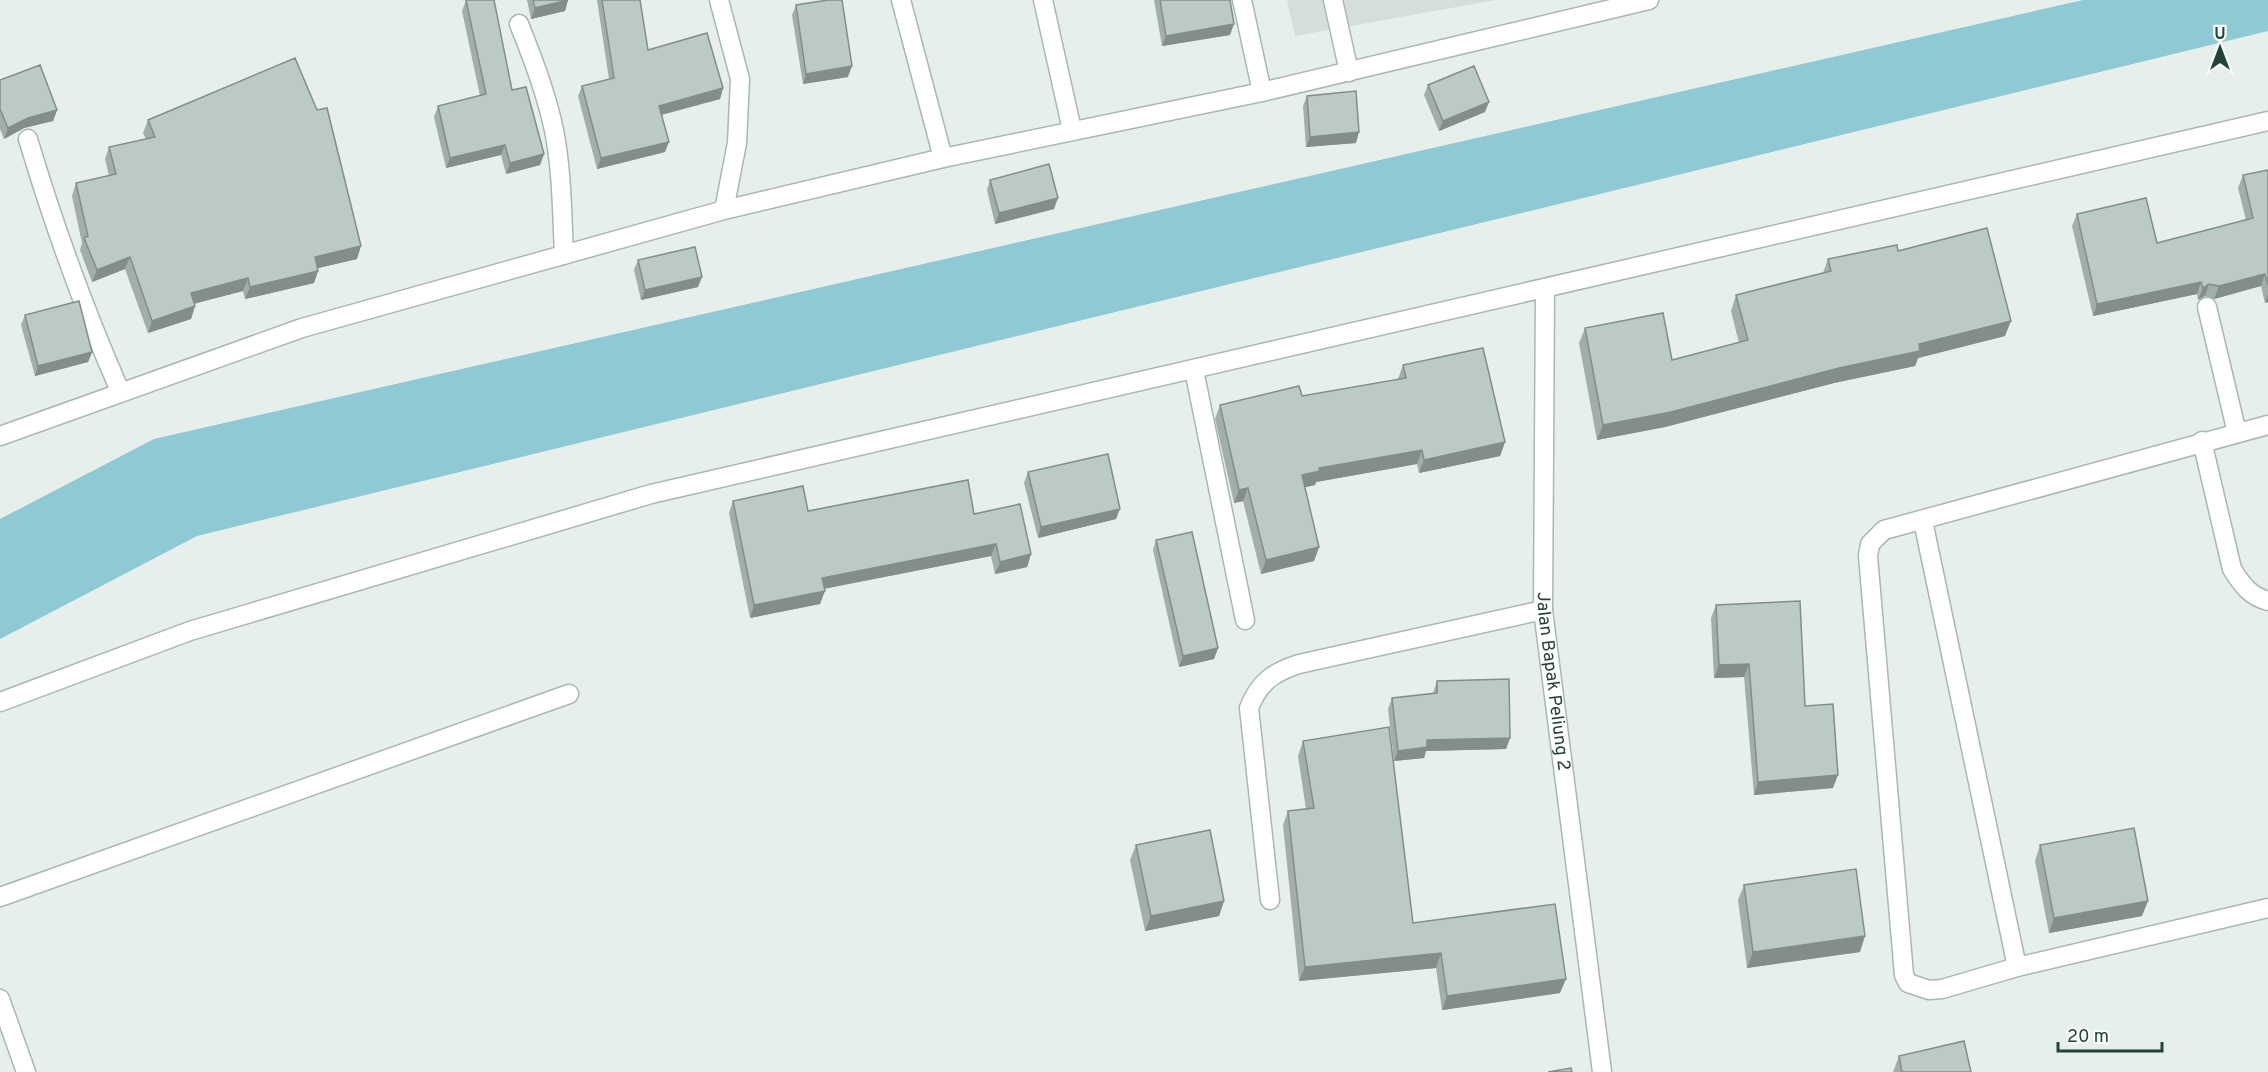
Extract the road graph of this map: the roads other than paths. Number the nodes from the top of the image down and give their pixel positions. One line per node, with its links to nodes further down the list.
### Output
1 (719, 0): 14 (street)
2 (901, 0): 13 (street)
3 (1043, 0): 11 (street)
4 (1242, 0): 9 (street)
5 (1333, 0): 8 (street)
6 (1649, 0): 8 (street)
7 (519, 24): 15 (street)
8 (1349, 72): 9 (street)
9 (1262, 92): 11 (street)
10 (2268, 121): 16 (street)
11 (1072, 130): 13 (street)
12 (28, 139): 19 (street)
13 (943, 158): 14 (street)
14 (724, 210): 15 (street)
15 (564, 255): 19 (street)
16 (1545, 289): 18 (street); 26 (street, Jalan Bapak Peliung 2)
17 (2207, 307): 21 (street)
18 (1194, 370): 27 (street); 29 (street)
19 (120, 391): 22 (street)
20 (2268, 425): 21 (street)
21 (2237, 433): 23 (street)
22 (0, 436)
23 (2202, 441): 24 (street); 25 (street)
24 (1923, 521): 33 (street); 33 (street)
25 (2268, 601)
26 (1542, 610): 31 (street); 36 (street, Jalan Bapak Peliung 2)
27 (1245, 620)
28 (569, 694): 30 (street)
29 (0, 702)
30 (0, 897)
31 (1270, 900)
32 (2268, 909): 33 (street)
33 (2017, 967)
34 (0, 999): 35 (street)
35 (26, 1072)
36 (1602, 1072)

